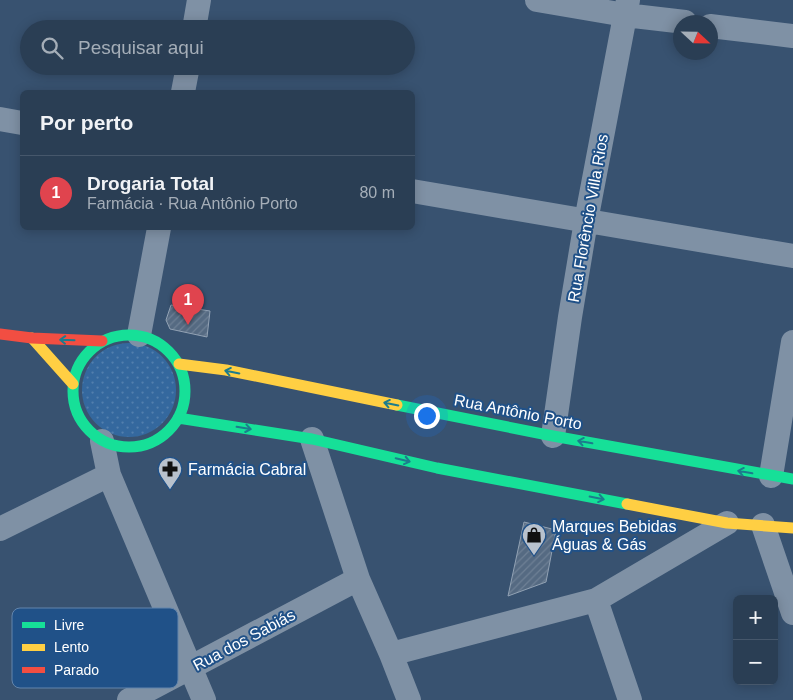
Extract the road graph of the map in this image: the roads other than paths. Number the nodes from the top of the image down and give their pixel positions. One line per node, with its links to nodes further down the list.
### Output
1 (199, 0): 5 (street)
2 (537, 0): 3 (street)
3 (627, 8): 4 (street); 13 (street, Rua Florêncio Villa Rios)
4 (673, 19)
5 (196, 20)
6 (718, 27): 7 (street)
7 (793, 36)
8 (186, 75): 9 (street)
9 (183, 90)
10 (0, 119): 11 (street)
11 (20, 123)
12 (415, 192): 13 (street)
13 (586, 221): 15 (street); 24 (street, Rua Florêncio Villa Rios)
14 (159, 230): 17 (street)
15 (793, 256)
16 (0, 334): 18 (street)
17 (139, 335): 19 (street); 21 (street)
18 (32, 338): 19 (street, one-way to 18); 22 (street)
19 (102, 341): 22 (street)
20 (793, 342): 28 (street)
21 (178, 364): 23 (street); 24 (street, Rua Antônio Porto, one-way to 21)
22 (73, 384): 26 (street)
23 (178, 418): 25 (street, one-way to 25); 26 (street)
24 (553, 436): 28 (street, Rua Antônio Porto, one-way to 24)
25 (312, 439): 29 (street, one-way to 29); 33 (street)
26 (102, 441): 27 (street)
27 (110, 475): 32 (street); 35 (street)
28 (782, 478)
29 (727, 523): 30 (street); 34 (street)
30 (763, 525): 31 (street); 36 (street)
31 (793, 528)
32 (0, 529)
33 (358, 579): 38 (street); 39 (street, Rua dos Sabiás)
34 (596, 600): 38 (street); 45 (street)
35 (167, 608)
36 (793, 613)
37 (178, 635): 39 (street)
38 (391, 654): 44 (street)
39 (192, 668): 40 (street, Rua dos Sabiás); 43 (street)
40 (178, 675)
41 (153, 688): 42 (street, Rua dos Sabiás)
42 (130, 700)
43 (204, 700)
44 (409, 700)
45 (630, 700)

